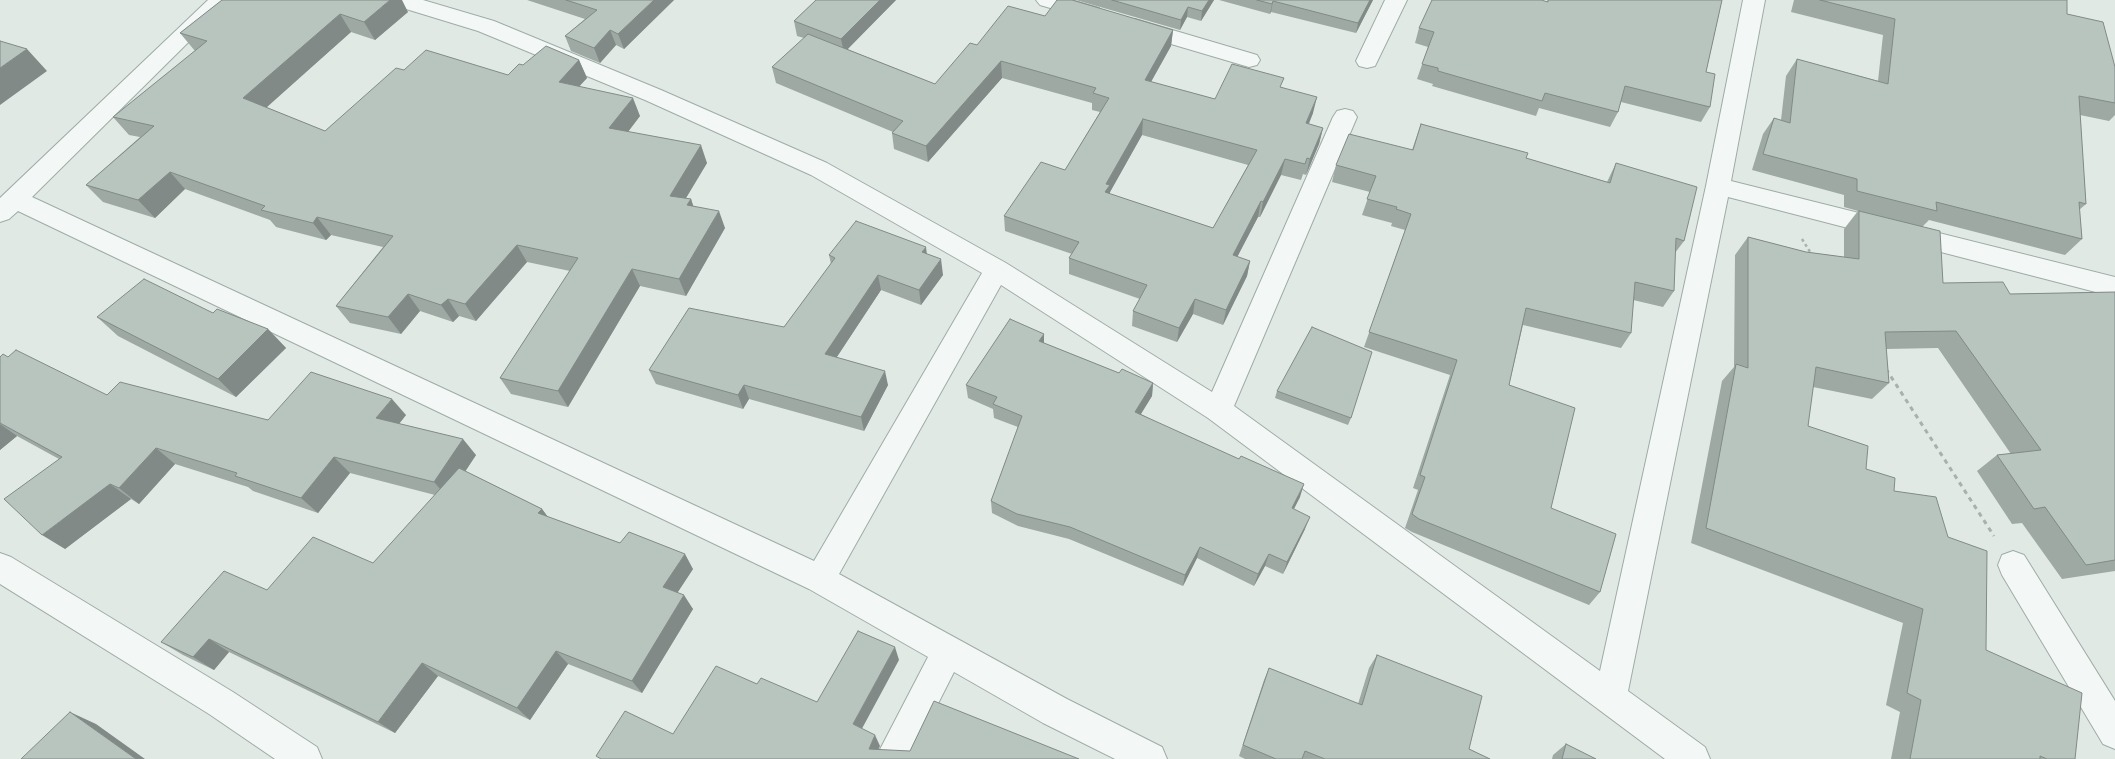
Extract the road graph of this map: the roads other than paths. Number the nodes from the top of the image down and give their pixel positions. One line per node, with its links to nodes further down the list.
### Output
1 (220, 0): 10 (street)
2 (400, 0): 11 (street)
3 (1047, 0): 6 (street)
4 (1396, 0): 7 (street)
5 (1754, 0): 9 (street)
6 (1249, 60)
7 (1367, 62)
8 (1345, 117): 13 (street)
9 (1718, 186): 12 (street); 18 (street)
10 (8, 206): 16 (street)
11 (997, 270): 13 (street); 16 (street)
12 (2115, 287)
13 (1218, 410): 18 (street)
14 (2013, 565): 19 (street)
15 (0, 567): 20 (street)
16 (820, 579): 17 (street)
17 (947, 652): 21 (street); 22 (street)
18 (1610, 698): 23 (street)
19 (2115, 732)
20 (305, 759)
21 (892, 759)
22 (1150, 759)
23 (1694, 759)

